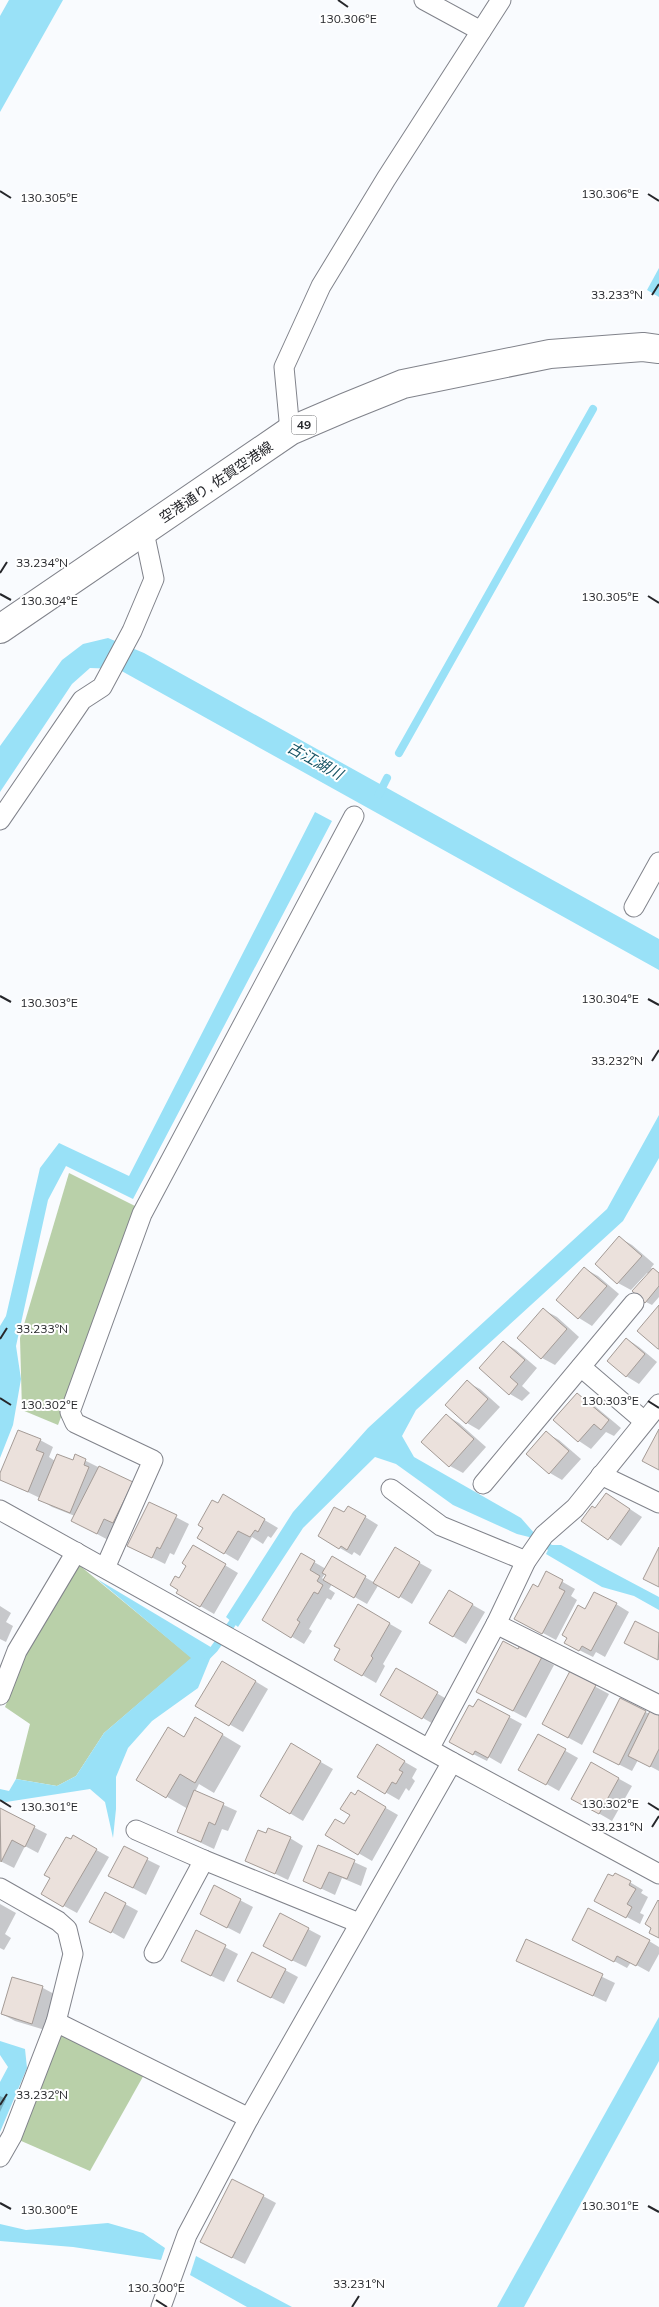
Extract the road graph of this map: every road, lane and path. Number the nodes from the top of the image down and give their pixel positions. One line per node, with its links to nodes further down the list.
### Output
1 (424, 0): 3 (street)
2 (501, 0): 3 (street)
3 (481, 31): 5 (street)
4 (659, 349): 5 (main road, 空港通り, 佐賀空港線 / 49)
5 (290, 431): 6 (main road, 空港通り, 佐賀空港線 / 49)
6 (144, 532): 7 (main road, 空港通り, 佐賀空港線 / 49); 9 (street)
7 (0, 629)
8 (354, 816): 23 (street)
9 (0, 820)
10 (659, 862): 11 (street)
11 (634, 907)
12 (634, 1303): 13 (street)
13 (581, 1367): 15 (street); 17 (street)
14 (659, 1404): 15 (street)
15 (644, 1421): 16 (street)
16 (601, 1475): 19 (street); 21 (street)
17 (482, 1484)
18 (391, 1489): 21 (street)
19 (659, 1503)
20 (0, 1510): 22 (street)
21 (535, 1549): 24 (street)
22 (76, 1552): 23 (street); 25 (street)
23 (105, 1568): 27 (street)
24 (496, 1624): 26 (street); 27 (street)
25 (0, 1695)
26 (659, 1705)
27 (430, 1749): 28 (street)
28 (452, 1762): 31 (street); 33 (street)
29 (136, 1830): 30 (street)
30 (204, 1860): 33 (street); 34 (street)
31 (659, 1874)
32 (0, 1888): 35 (street)
33 (359, 1923): 36 (street)
34 (154, 1954)
35 (56, 2022): 36 (street); 37 (street)
36 (249, 2118): 38 (street)
37 (0, 2157)
38 (160, 2307)

